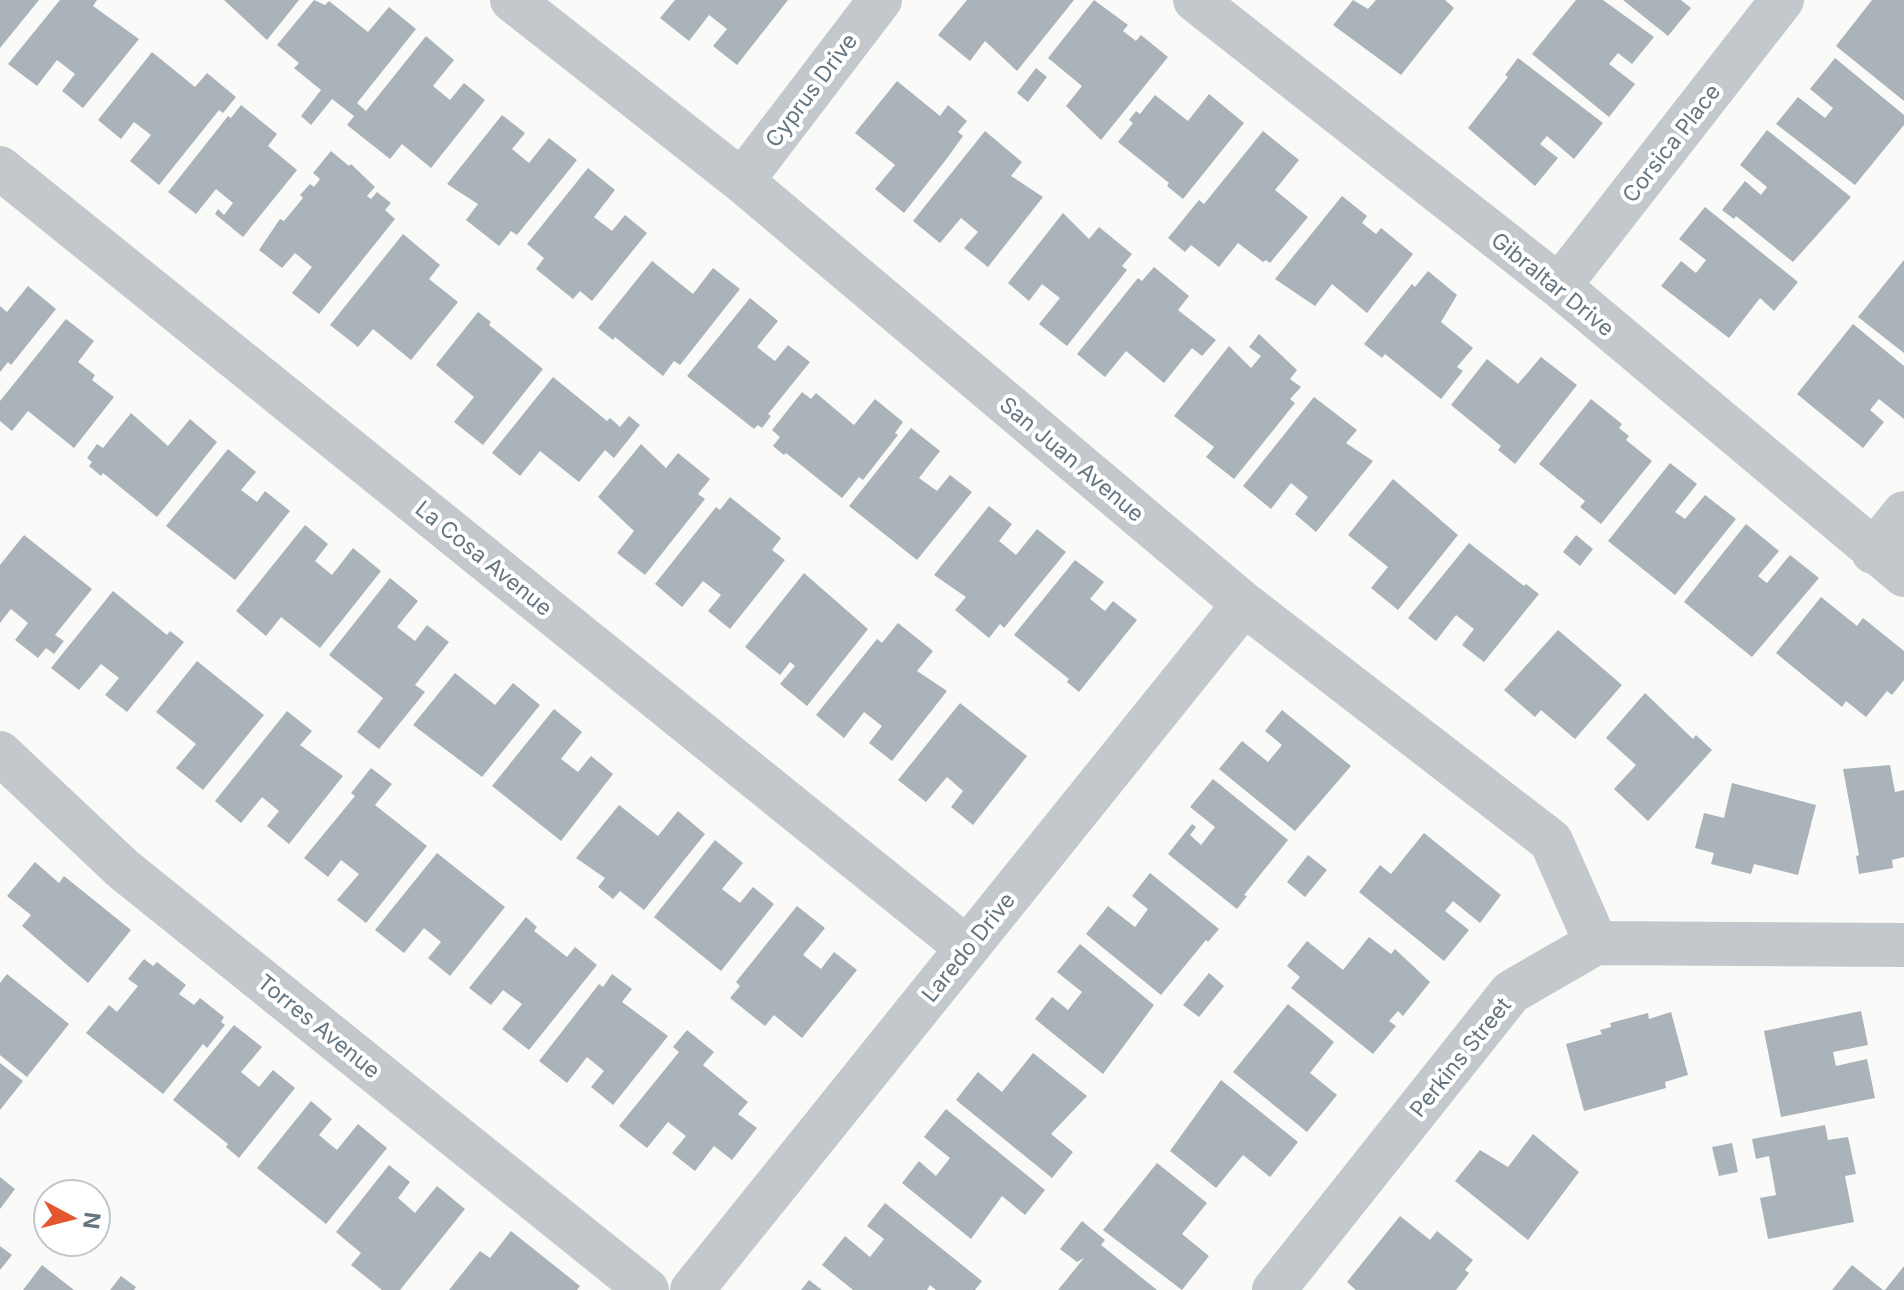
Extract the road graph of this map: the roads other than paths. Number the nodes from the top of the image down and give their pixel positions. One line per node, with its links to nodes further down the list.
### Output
1 (512, 0): 7 (street, San Juan Avenue)
2 (880, 0): 7 (street, Cyprus Drive)
3 (1195, 0): 5 (street, Gibraltar Drive)
4 (1782, 0): 8 (street, Corsica Place)
5 (1242, 14): 8 (street, Gibraltar Drive)
6 (0, 168): 15 (street, La Cosa Avenue)
7 (742, 181): 11 (street, San Juan Avenue)
8 (1559, 286): 10 (street, Gibraltar Drive)
9 (1904, 513): 10 (street)
10 (1888, 563)
11 (1244, 604): 13 (street, San Juan Avenue); 15 (street, Laredo Drive)
12 (0, 753): 16 (street, Torres Avenue)
13 (1596, 943): 14 (street); 18 (street, Perkins Street)
14 (1904, 945)
15 (967, 948): 17 (street, Laredo Drive)
16 (647, 1290)
17 (692, 1290)
18 (1274, 1290)

